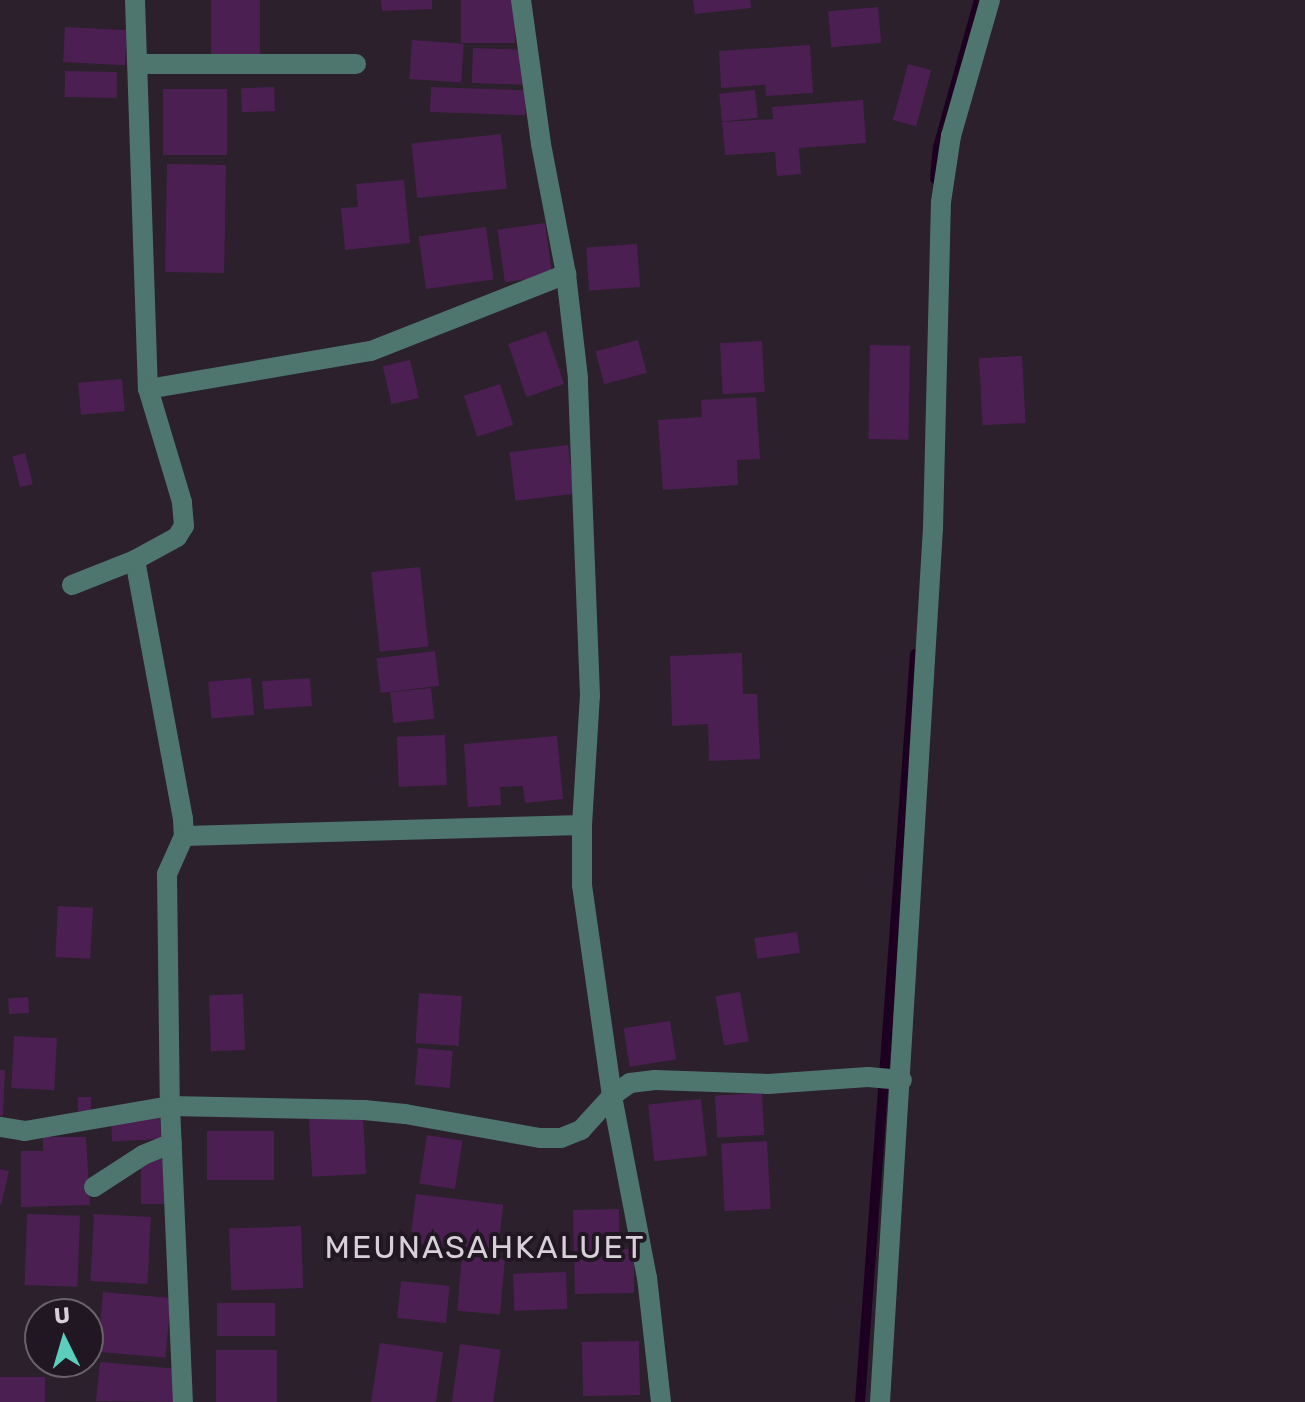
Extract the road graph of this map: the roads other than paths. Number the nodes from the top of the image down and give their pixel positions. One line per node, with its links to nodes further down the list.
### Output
1 (135, 0): 4 (street)
2 (521, 0): 6 (street)
3 (990, 0): 12 (street)
4 (138, 64): 5 (street); 7 (street)
5 (356, 64)
6 (566, 274): 7 (street); 10 (street)
7 (148, 389): 8 (street)
8 (135, 560): 9 (street); 11 (street)
9 (72, 585)
10 (582, 825): 11 (street); 13 (street)
11 (184, 836): 14 (street)
12 (897, 1079): 13 (street); 20 (street)
13 (612, 1096): 14 (street); 19 (street)
14 (170, 1106): 15 (street); 16 (street)
15 (0, 1127)
16 (172, 1143): 17 (street); 18 (street)
17 (94, 1187)
18 (183, 1402)
19 (661, 1402)
20 (880, 1402)

